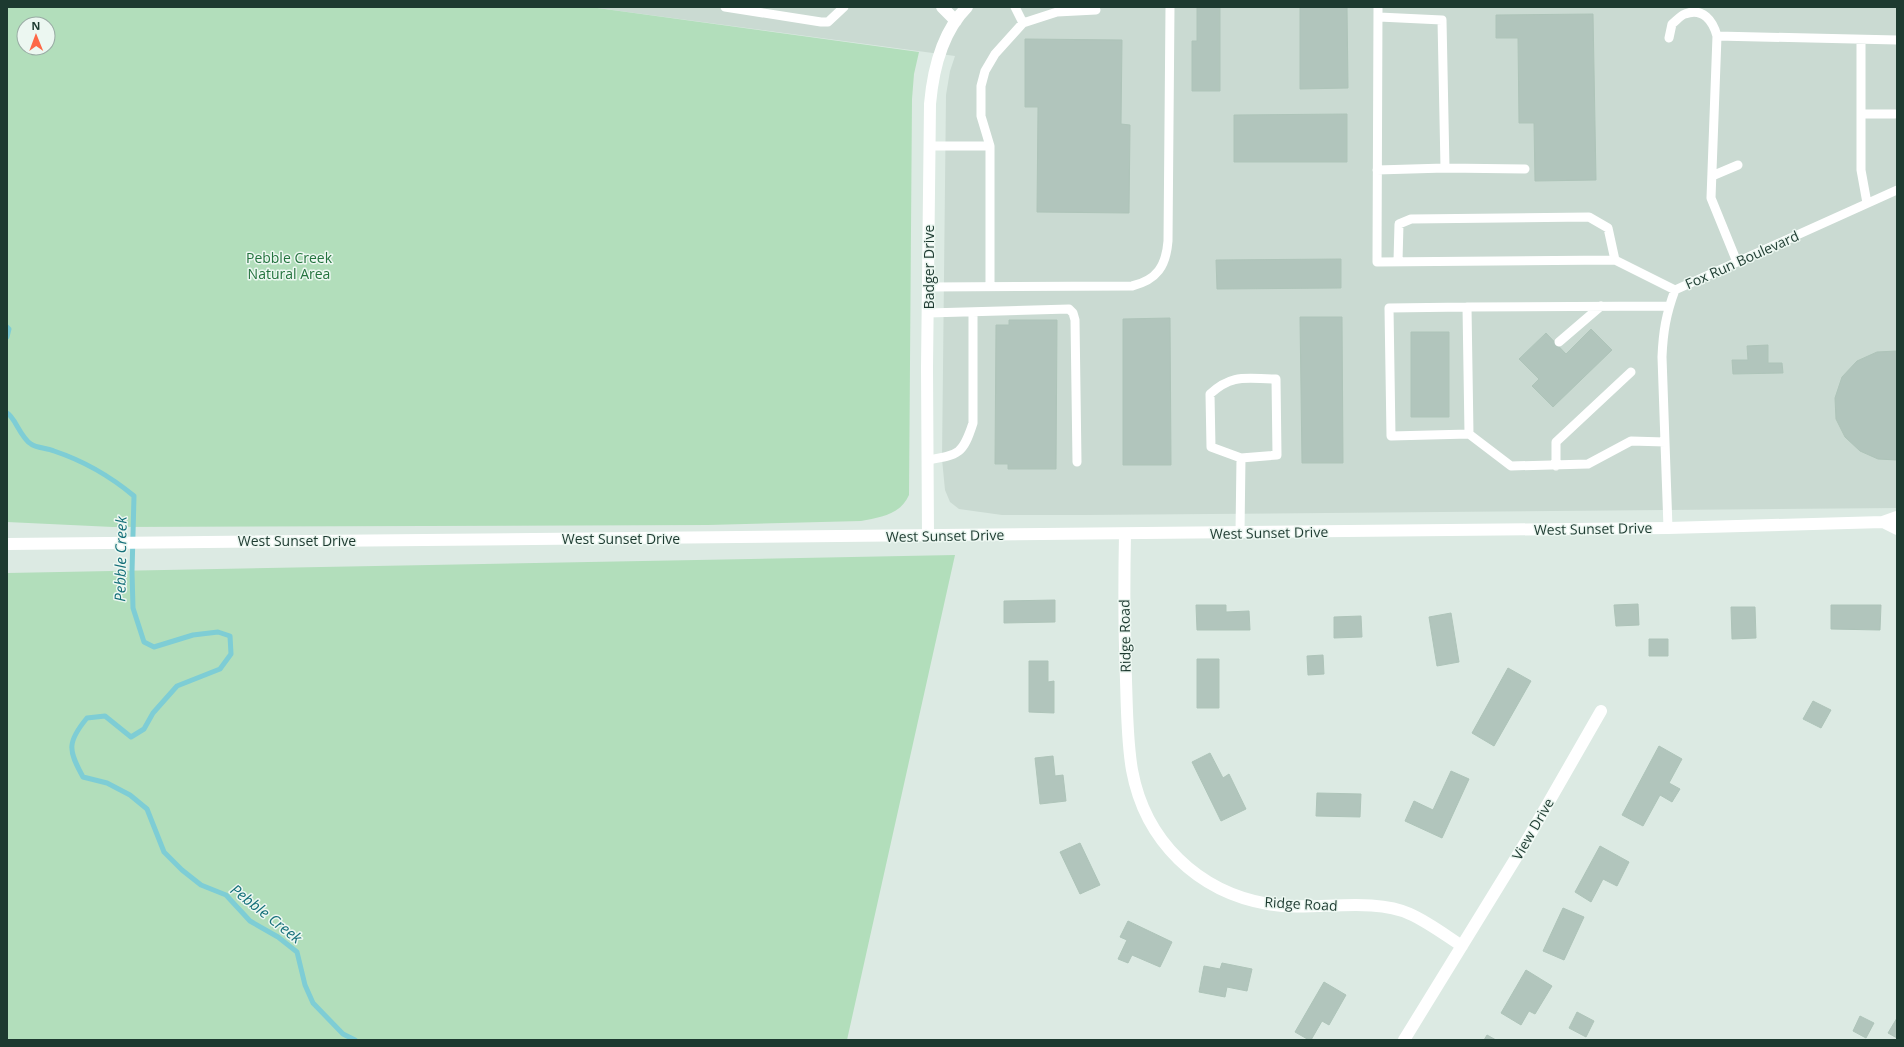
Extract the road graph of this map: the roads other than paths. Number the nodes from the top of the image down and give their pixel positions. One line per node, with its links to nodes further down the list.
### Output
1 (725, 7): 2 (lane)
2 (844, 7)
3 (942, 7): 10 (main road)
4 (967, 7): 10 (main road, Badger Drive)
5 (1015, 7): 11 (lane)
6 (1170, 7): 30 (lane)
7 (1378, 7): 9 (lane)
8 (1096, 10): 11 (lane)
9 (1379, 17): 21 (lane); 23 (lane)
10 (956, 21): 18 (main road, Badger Drive)
11 (1023, 23): 19 (lane)
12 (1717, 36): 13 (lane); 14 (lane); 24 (lane)
13 (1670, 38)
14 (1861, 40): 15 (lane); 16 (lane)
15 (1897, 40)
16 (1861, 114): 17 (lane); 26 (lane)
17 (1895, 114)
18 (930, 146): 19 (lane); 31 (main road, Badger Drive)
19 (990, 146): 30 (lane)
20 (1738, 165): 24 (lane)
21 (1445, 168): 22 (lane); 23 (lane)
22 (1525, 169)
23 (1378, 170): 28 (lane)
24 (1712, 176): 29 (lane)
25 (1897, 190): 26 (lane, Fox Run Boulevard)
26 (1867, 203): 29 (lane, Fox Run Boulevard)
27 (1615, 260): 28 (lane); 28 (lane); 32 (lane)
28 (1398, 262)
29 (1737, 262): 32 (lane, Fox Run Boulevard)
30 (990, 286): 31 (lane)
31 (929, 287): 36 (main road, Badger Drive)
32 (1675, 290): 34 (lane, Fox Run Boulevard)
33 (1601, 306): 34 (lane); 35 (lane); 38 (lane)
34 (1669, 306): 41 (lane, Fox Run Boulevard)
35 (1467, 307): 40 (lane); 40 (lane)
36 (928, 313): 37 (lane); 43 (main road, Badger Drive)
37 (973, 313): 43 (lane); 44 (lane)
38 (1559, 342)
39 (1631, 372): 45 (lane)
40 (1469, 434): 45 (lane)
41 (1665, 442): 45 (lane); 48 (lane, Fox Run Boulevard)
42 (1240, 458): 42 (lane); 50 (lane)
43 (928, 460): 52 (main road, Badger Drive)
44 (1078, 462)
45 (1556, 466)
46 (1897, 517): 47 (main road, West Sunset Drive)
47 (1883, 522): 48 (main road, West Sunset Drive); 49 (main road, West Sunset Drive)
48 (1668, 528): 50 (main road, West Sunset Drive)
49 (1897, 529)
50 (1240, 533): 51 (main road, West Sunset Drive)
51 (1125, 534): 52 (main road, West Sunset Drive); 55 (main road, Ridge Road)
52 (928, 536): 53 (main road, West Sunset Drive)
53 (7, 544)
54 (1601, 711): 55 (main road, View Drive)
55 (1462, 946): 56 (main road)
56 (1404, 1040)

